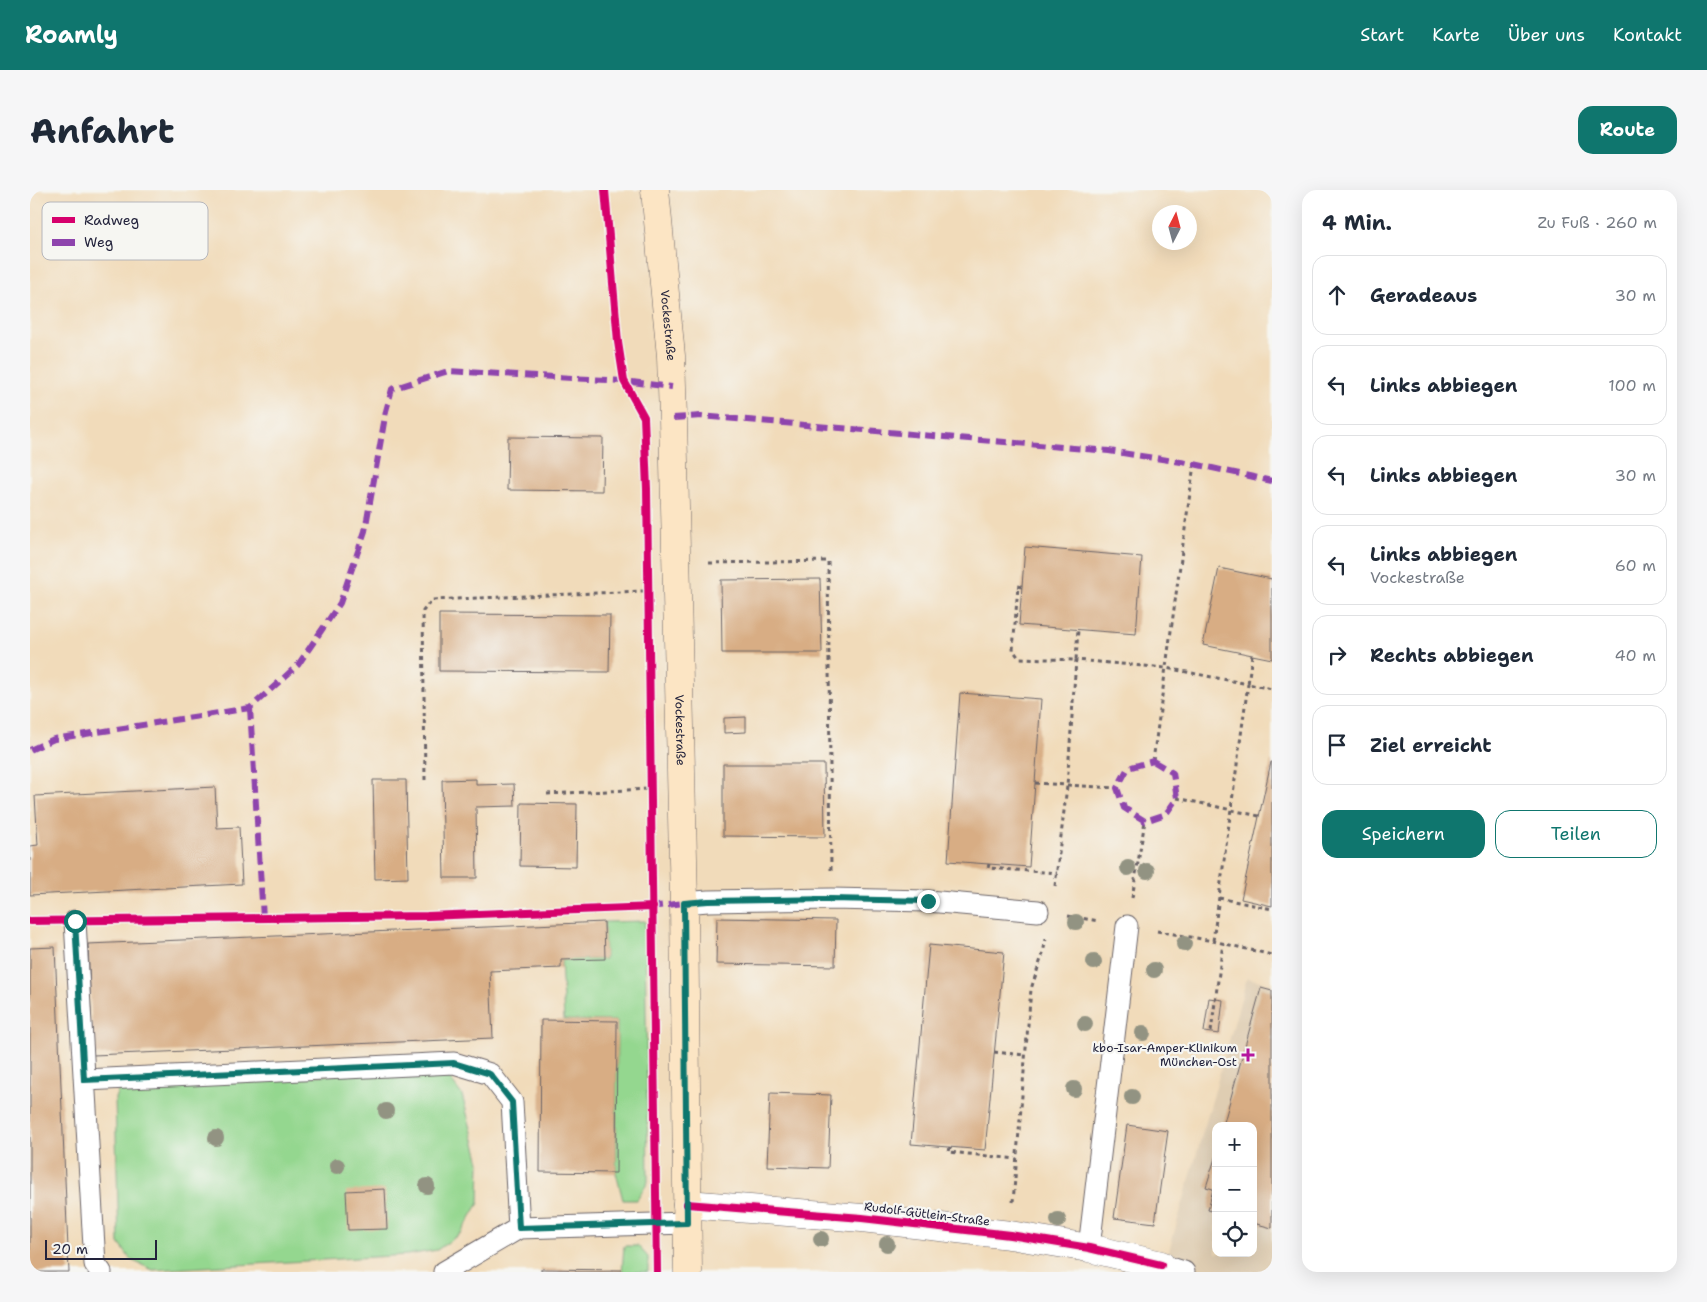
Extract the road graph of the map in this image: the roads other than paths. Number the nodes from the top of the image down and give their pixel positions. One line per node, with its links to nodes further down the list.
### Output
1 (655, 190): 2 (main road, Vockestraße)
2 (684, 903): 3 (lane); 7 (main road, Vockestraße)
3 (1038, 911)
4 (75, 921): 6 (lane)
5 (1127, 926): 9 (lane)
6 (84, 1080): 8 (lane); 11 (lane)
7 (687, 1214): 8 (lane); 9 (street, Rudolf-Gütlein-Straße); 13 (main road, Vockestraße)
8 (519, 1228): 12 (lane)
9 (1089, 1248): 10 (street, Rudolf-Gütlein-Straße)
10 (1172, 1269)
11 (101, 1272)
12 (444, 1272)
13 (688, 1272)

